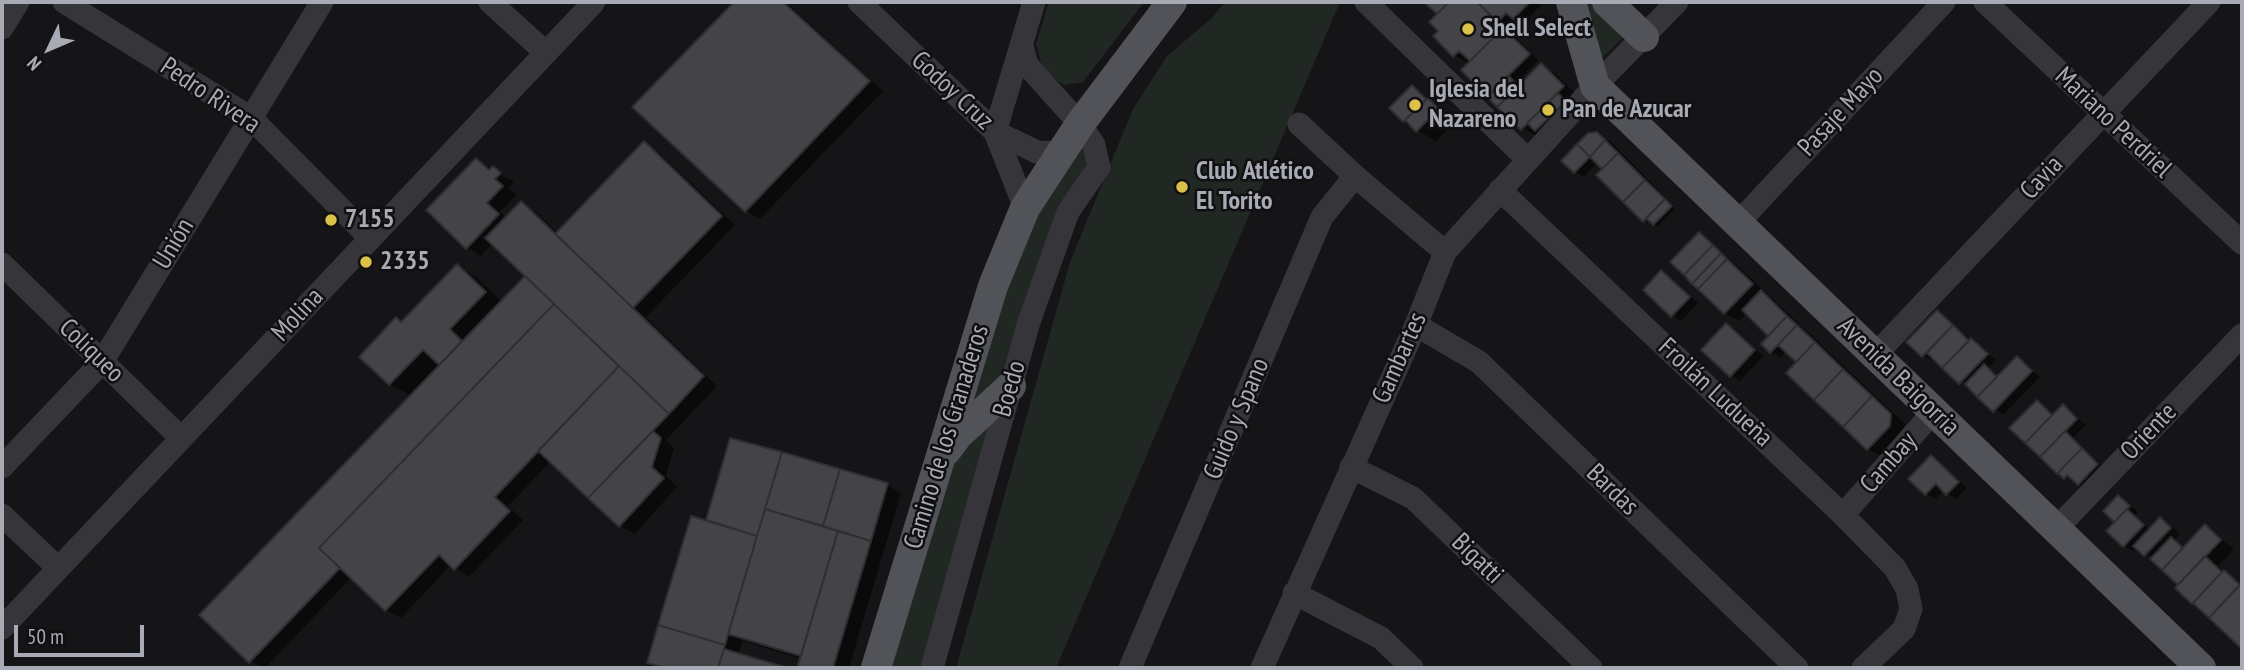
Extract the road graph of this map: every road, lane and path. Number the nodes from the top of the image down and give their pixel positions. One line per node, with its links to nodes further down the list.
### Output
1 (18, 2): 16 (street)
2 (64, 2): 22 (street, Pedro Rivera)
3 (322, 2): 22 (street, Unión)
4 (490, 2): 19 (street)
5 (594, 2): 19 (street, Molina)
6 (859, 2): 25 (street, Godoy Cruz)
7 (1034, 2): 18 (street)
8 (1172, 2): 23 (main road)
9 (1366, 2): 27 (street)
10 (1571, 2): 20 (main road)
11 (1607, 2): 17 (main road)
12 (1677, 2): 17 (street, Gambartes)
13 (1944, 2): 31 (street, Pasaje Mayo)
14 (1985, 2): 21 (street, Mariano Perdriel)
15 (2208, 2): 21 (street, Cavia)
16 (2, 28)
17 (1644, 37): 20 (street, Gambartes)
18 (1021, 46): 23 (street, Boedo); 25 (street)
19 (545, 53): 32 (street, Molina)
20 (1595, 86): 27 (street, Gambartes); 31 (main road, Avenida Baigorria)
21 (2103, 113): 33 (street, Mariano Perdriel); 38 (street, Cavia)
22 (251, 118): 32 (street, Pedro Rivera); 39 (street, Unión)
23 (1080, 124): 26 (main road); 40 (street, Boedo)
24 (1299, 124): 28 (street)
25 (995, 132): 26 (street, Godoy Cruz); 30 (street)
26 (1060, 153): 30 (main road, Camino de los Granaderos)
27 (1528, 160): 29 (street, Gambartes)
28 (1355, 176): 34 (street); 54 (street, Guido y Spano)
29 (1500, 190): 34 (street, Gambartes); 47 (street, Froilán Ludueña)
30 (1025, 208): 43 (main road, Camino de los Granaderos)
31 (1738, 223): 38 (main road, Avenida Baigorria)
32 (370, 238): 42 (street, Molina)
33 (2242, 243)
34 (1445, 252): 36 (street, Gambartes)
35 (2, 264): 39 (street, Coliqueo)
36 (1416, 325): 45 (street, Gambartes); 58 (street, Bardas)
37 (2242, 335): 48 (street, Oriente)
38 (1875, 355): 41 (main road, Avenida Baigorria)
39 (102, 362): 42 (street, Coliqueo); 44 (street, Unión)
40 (1011, 386): 43 (main road); 53 (street, Boedo)
41 (1934, 411): 47 (street, Cambay); 48 (main road, Avenida Baigorria)
42 (181, 438): 49 (street, Molina)
43 (940, 459): 52 (main road, Camino de los Granaderos)
44 (2, 467)
45 (1351, 467): 50 (street, Gambartes); 57 (street, Bigatti)
46 (2, 515): 49 (street)
47 (1843, 515): 59 (street, Froilán Ludueña)
48 (2056, 529): 60 (main road, Avenida Baigorria)
49 (58, 568): 51 (street, Molina)
50 (1294, 593): 55 (street, Gambartes); 56 (street)
51 (2, 628)
52 (876, 668)
53 (932, 668)
54 (1130, 668)
55 (1262, 668)
56 (1412, 668)
57 (1591, 668)
58 (1797, 668)
59 (1863, 668)
60 (2201, 668)

